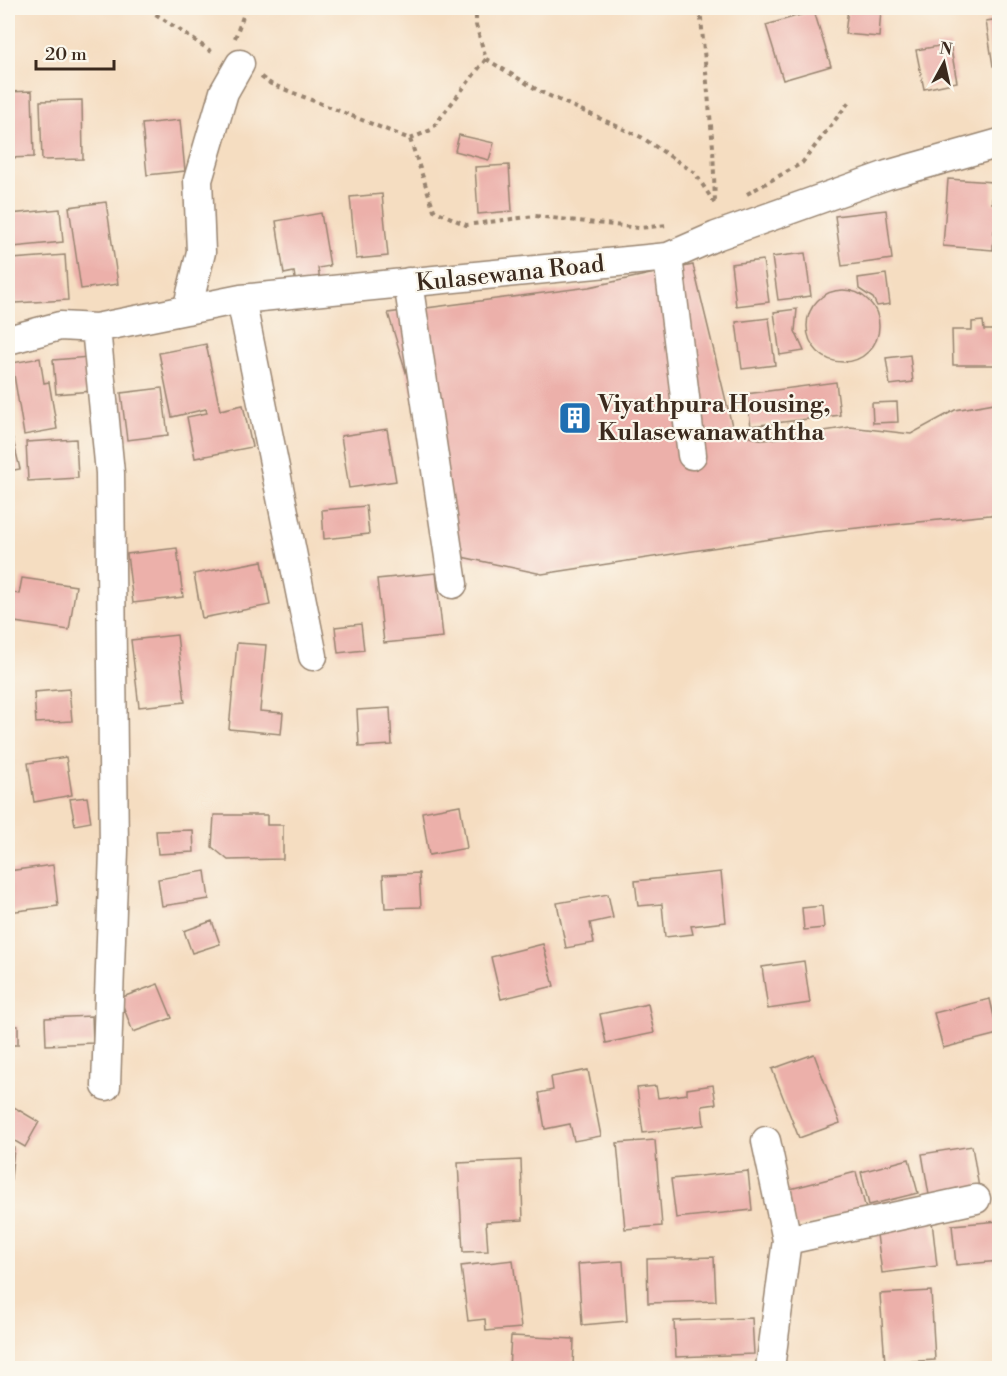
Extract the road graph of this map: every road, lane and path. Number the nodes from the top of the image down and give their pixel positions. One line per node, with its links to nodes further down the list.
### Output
1 (149, 8): 6 (path)
2 (246, 8): 6 (path)
3 (476, 8): 5 (path)
4 (700, 8): 12 (path)
5 (486, 59): 8 (path); 12 (path)
6 (233, 62): 8 (path); 19 (street)
7 (849, 102): 10 (path)
8 (410, 138): 14 (path)
9 (999, 143): 15 (street, Kulasewana Road)
10 (742, 197)
11 (724, 203): 12 (path)
12 (715, 204): 13 (path); 15 (path)
13 (707, 209)
14 (671, 225)
15 (716, 236): 16 (street, Kulasewana Road)
16 (668, 257): 17 (street, Kulasewana Road); 22 (street)
17 (408, 282): 18 (street, Kulasewana Road); 23 (street)
18 (241, 299): 19 (street, Kulasewana Road); 24 (street)
19 (187, 310): 20 (street, Kulasewana Road)
20 (96, 328): 21 (street, Kulasewana Road); 25 (street)
21 (8, 340)
22 (692, 455)
23 (453, 584)
24 (313, 656)
25 (106, 1086)
26 (766, 1142): 28 (street)
27 (976, 1199): 28 (street)
28 (787, 1240): 29 (street)
29 (770, 1368)

